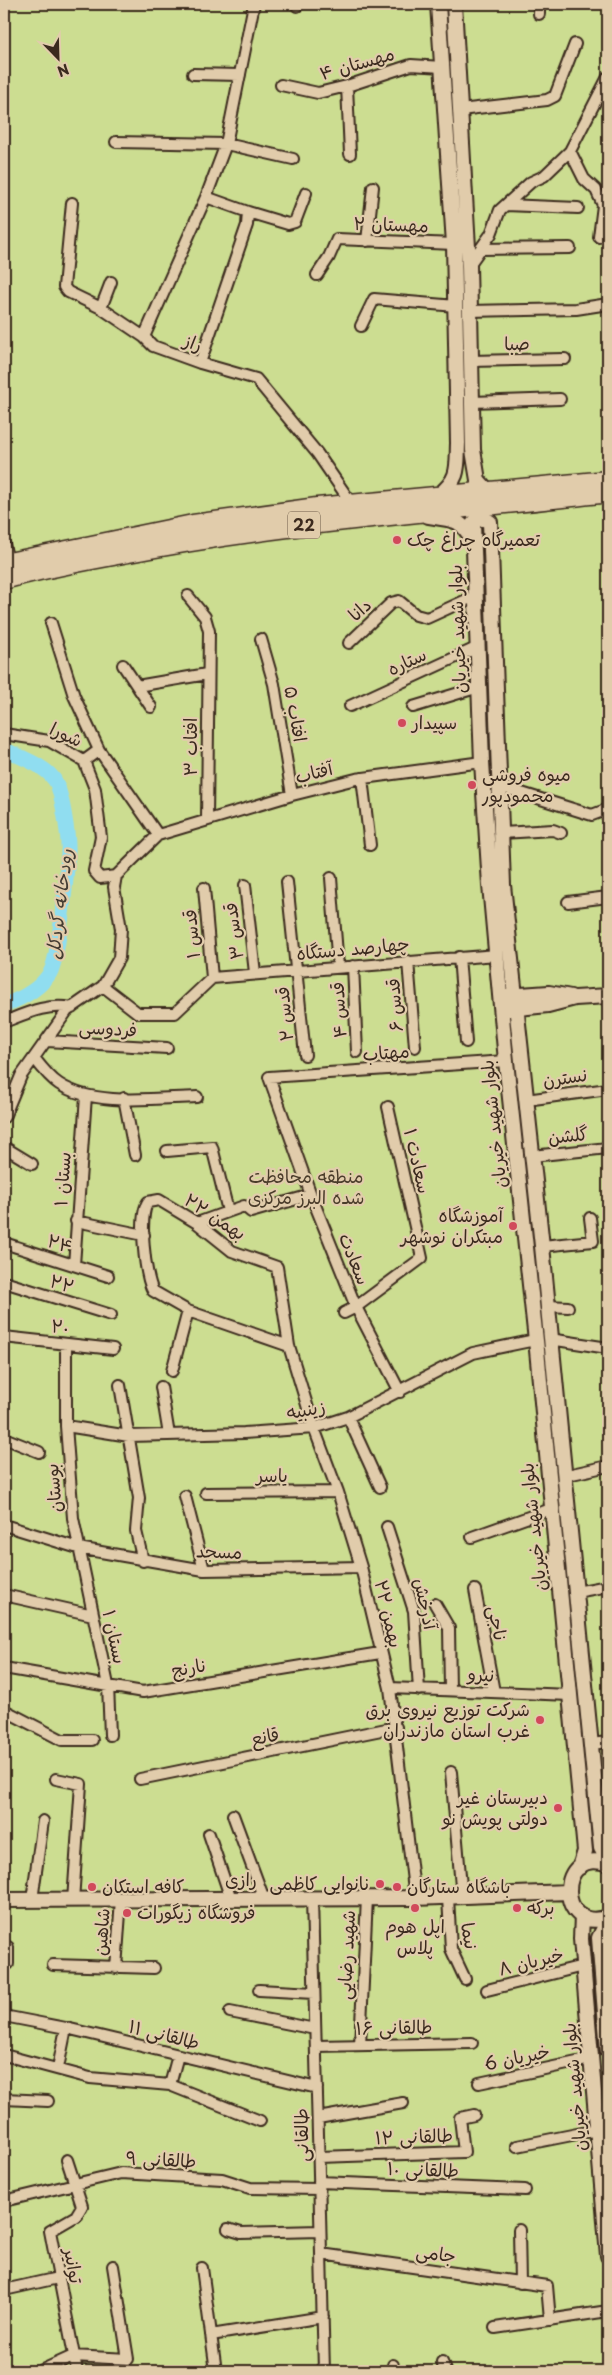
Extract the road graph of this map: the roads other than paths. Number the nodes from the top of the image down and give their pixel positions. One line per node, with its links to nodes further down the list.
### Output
1 (254, 4): 7 (street)
2 (438, 4): 5 (main road)
3 (454, 4): 11 (main road)
4 (575, 44): 11 (street)
5 (442, 66): 10 (street, مهستان ۴); 12 (main road)
6 (193, 74): 7 (street)
7 (240, 75): 14 (street)
8 (608, 77): 15 (street)
9 (281, 85): 10 (street, مهستان ۴)
10 (347, 86): 16 (street)
11 (460, 110): 12 (main road); 30 (main road)
12 (445, 111): 27 (main road)
13 (116, 142): 14 (street)
14 (226, 144): 17 (street); 20 (street)
15 (570, 151): 22 (street); 25 (street)
16 (350, 154)
17 (293, 159)
18 (373, 187): 26 (street)
19 (306, 193): 24 (street)
20 (206, 197): 24 (street); 37 (street)
21 (72, 203): 34 (street, راز)
22 (506, 206): 23 (street); 29 (street)
23 (578, 208)
24 (248, 212): 40 (street)
25 (599, 237)
26 (367, 241): 27 (street, مهستان ۲); 31 (street, مهستان ۲)
27 (454, 244): 35 (main road)
28 (570, 248): 29 (street)
29 (481, 249): 30 (street)
30 (469, 265): 35 (main road)
31 (317, 275)
32 (111, 282): 34 (street)
33 (608, 304): 35 (street)
34 (101, 308): 37 (street, راز)
35 (462, 308): 36 (street); 39 (main road); 43 (main road)
36 (361, 326)
37 (144, 337): 40 (street, راز)
38 (565, 359): 39 (street, صبا)
39 (470, 361): 42 (main road)
40 (200, 363): 48 (street, راز)
41 (560, 400): 42 (street)
42 (472, 402): 43 (main road)
43 (465, 443): 45 (main road); 47 (main road)
44 (608, 480): 45 (highway, 22)
45 (488, 491): 47 (highway, 22)
46 (608, 493): 49 (highway, 22)
47 (439, 495): 48 (highway, 22)
48 (352, 504): 54 (highway, 22)
49 (505, 505): 50 (highway, 22); 51 (main road)
50 (413, 512): 52 (main road); 55 (highway, 22)
51 (490, 522): 52 (main road, بلوار شهید خیریان); 74 (main road, بلوار شهید خیریان)
52 (473, 540): 57 (main road, بلوار شهید خیریان)
53 (4, 544): 54 (street)
54 (5, 561)
55 (4, 580)
56 (188, 596): 63 (street, افتاب ۳)
57 (475, 596): 60 (street, دانا); 61 (main road, بلوار شهید خیریان)
58 (51, 623): 70 (street)
59 (261, 639): 75 (street, افتاب ۵)
60 (349, 643)
61 (478, 647): 65 (main road, بلوار شهید خیریان); 66 (street, ستاره)
62 (123, 665): 64 (street)
63 (207, 674): 64 (street); 77 (street, افتاب ۳)
64 (138, 686): 67 (street)
65 (479, 687): 68 (street); 72 (main road, بلوار شهید خیریان)
66 (350, 706)
67 (151, 707)
68 (413, 707)
69 (4, 734): 71 (street, شورا)
70 (99, 750): 71 (street); 80 (street)
71 (84, 762): 82 (street)
72 (482, 762): 73 (street, آفتاب); 89 (main road, بلوار شهید خیریان)
73 (362, 778): 75 (street, آفتاب); 81 (street)
74 (499, 786): 76 (street); 78 (main road, بلوار شهید خیریان)
75 (292, 795): 77 (street, آفتاب)
76 (608, 809)
77 (207, 820): 80 (street, آفتاب)
78 (501, 833): 79 (street); 99 (main road, بلوار شهید خیریان)
79 (561, 833)
80 (158, 835): 82 (street)
81 (370, 844)
82 (116, 876): 97 (street)
83 (331, 878): 93 (street)
84 (287, 882): 94 (street, قدس ۲)
85 (245, 885): 95 (street, قدس ۳)
86 (204, 888): 96 (street, قدس ۱)
87 (608, 897): 88 (street)
88 (568, 902)
89 (497, 955): 90 (street, چهارصد دستگاه); 100 (main road, بلوار شهید خیریان)
90 (459, 957): 91 (street, چهارصد دستگاه); 104 (street)
91 (408, 961): 92 (street, چهارصد دستگاه); 105 (street, قدس ۶)
92 (353, 966): 93 (street, چهارصد دستگاه); 107 (street, قدس ۴)
93 (338, 967): 94 (street, چهارصد دستگاه)
94 (297, 970): 95 (street, چهارصد دستگاه); 108 (street, قدس ۲)
95 (255, 973): 96 (street, چهارصد دستگاه)
96 (212, 978): 97 (street)
97 (102, 986): 101 (street)
98 (608, 996): 99 (main road)
99 (515, 1002): 100 (main road); 116 (main road, بلوار شهید خیریان)
100 (501, 1003): 110 (main road, بلوار شهید خیریان)
101 (72, 1008): 102 (street); 103 (street)
102 (4, 1022)
103 (47, 1041): 106 (street, فردوسی); 109 (street)
104 (466, 1042)
105 (415, 1047)
106 (167, 1048)
107 (357, 1052)
108 (305, 1055)
109 (35, 1059): 113 (street); 118 (street)
110 (506, 1061): 111 (street, مهتاب); 143 (main road, بلوار شهید خیریان)
111 (269, 1077): 125 (street, سعادت)
112 (608, 1089): 116 (street, نسترن)
113 (86, 1096): 115 (street); 128 (street, بستان ۱)
114 (198, 1097): 115 (street)
115 (124, 1098): 122 (street)
116 (526, 1100): 123 (main road, بلوار شهید خیریان)
117 (388, 1107): 137 (street, سعادت ۱)
118 (4, 1117)
119 (4, 1148): 124 (street)
120 (608, 1148): 123 (street, گلشن)
121 (168, 1152): 126 (street)
122 (135, 1155)
123 (532, 1156): 132 (main road, بلوار شهید خیریان)
124 (32, 1164)
125 (311, 1195): 126 (street); 137 (street, سعادت)
126 (228, 1211): 129 (street)
127 (590, 1218): 132 (street)
128 (76, 1221): 130 (street); 133 (street, بستان ۱)
129 (197, 1223): 130 (street, ۲۲ بهمن); 145 (street, ۲۲ بهمن)
130 (144, 1235): 139 (street, ۲۲ بهمن)
131 (4, 1243): 133 (street, ۲۴)
132 (542, 1246): 136 (main road, بلوار شهید خیریان)
133 (74, 1265): 134 (street, ۲۴)
134 (108, 1276)
135 (4, 1282): 141 (street, ۲۲)
136 (547, 1306): 138 (street); 143 (main road, بلوار شهید خیریان)
137 (356, 1307): 140 (street); 151 (street, سعادت)
138 (568, 1307)
139 (188, 1311): 145 (street, ۲۲ بهمن); 148 (street)
140 (344, 1313)
141 (111, 1316)
142 (4, 1337): 144 (street, ۲۰)
143 (543, 1339): 146 (street); 151 (street, زینبیه); 160 (main road, بلوار شهید خیریان); 165 (main road, بلوار شهید خیریان)
144 (66, 1344): 147 (street, ۲۰); 153 (street, بوستان)
145 (290, 1346): 154 (street, ۲۲ بهمن)
146 (608, 1348)
147 (113, 1349)
148 (172, 1371)
149 (120, 1385): 156 (street)
150 (161, 1387): 155 (street)
151 (400, 1392): 152 (street, زینبیه)
152 (348, 1418): 154 (street, زینبیه); 161 (street)
153 (66, 1426): 156 (street, زینبیه); 169 (street, بوستان)
154 (314, 1428): 155 (street, زینبیه); 162 (street, ۲۲ بهمن)
155 (169, 1435): 156 (street, زینبیه)
156 (129, 1436): 170 (street)
157 (4, 1438): 158 (street)
158 (39, 1452)
159 (608, 1466): 160 (street)
160 (563, 1476): 175 (main road, بلوار شهید خیریان)
161 (380, 1487)
162 (338, 1492): 163 (street, یاسر); 171 (street, ۲۲ بهمن)
163 (206, 1493)
164 (185, 1496): 172 (street)
165 (551, 1509): 168 (street); 186 (main road, بلوار شهید خیریان)
166 (4, 1525): 169 (street, مسجد)
167 (387, 1526): 183 (street, آذرخش)
168 (472, 1536)
169 (78, 1548): 170 (street, مسجد); 178 (street, بستان ۱)
170 (143, 1561): 172 (street, مسجد)
171 (361, 1567): 172 (street, مسجد); 179 (street, ۲۲ بهمن)
172 (204, 1570)
173 (608, 1586): 175 (street)
174 (475, 1590): 185 (street, ناجی)
175 (576, 1592): 192 (main road, بلوار شهید خیریان)
176 (4, 1595): 178 (street)
177 (435, 1604): 184 (street)
178 (92, 1615): 181 (street, بستان ۱)
179 (380, 1652): 181 (street, نارنج); 182 (street, ۲۲ بهمن)
180 (4, 1668): 181 (street, نارنج)
181 (108, 1685): 189 (street, بستان ۱)
182 (390, 1688): 183 (street, نیرو); 188 (street, ۲۲ بهمن)
183 (419, 1690): 184 (street, نیرو)
184 (450, 1690): 185 (street, نیرو)
185 (494, 1692): 186 (street, نیرو)
186 (570, 1695): 200 (main road, بلوار شهید خیریان)
187 (4, 1710): 190 (street)
188 (396, 1727): 195 (street, قانع); 204 (street, ۲۲ بهمن)
189 (110, 1735)
190 (92, 1740)
191 (608, 1742): 192 (street)
192 (591, 1744): 199 (main road, بلوار شهید خیریان)
193 (451, 1772): 205 (street, نیما)
194 (56, 1779): 211 (street)
195 (140, 1779)
196 (232, 1815): 208 (street)
197 (43, 1821): 210 (street)
198 (209, 1834): 207 (street)
199 (608, 1862): 200 (main road)
200 (580, 1867): 201 (main road, بلوار شهید خیریان)
201 (568, 1892): 205 (main road, رازی); 212 (main road)
202 (312, 1898): 203 (main road, رازی); 208 (main road, رازی); 223 (street, طالقانی)
203 (367, 1898): 204 (main road, رازی); 229 (street, شهید رضایی)
204 (415, 1898): 205 (main road, رازی)
205 (455, 1898): 220 (street, نیما)
206 (120, 1899): 207 (main road, رازی); 211 (main road, رازی); 218 (street, شاهین)
207 (231, 1899): 208 (main road, رازی)
208 (264, 1899)
209 (4, 1900): 210 (main road, رازی)
210 (32, 1900): 211 (main road, رازی)
211 (73, 1901)
212 (582, 1916): 213 (main road); 217 (main road, بلوار شهید خیریان)
213 (608, 1918): 231 (main road, بلوار شهید خیریان)
214 (4, 1947): 215 (street)
215 (8, 1964)
216 (53, 1965): 218 (street)
217 (583, 1966): 222 (street, خیریان ۸); 234 (main road, بلوار شهید خیریان)
218 (116, 1968): 219 (street)
219 (154, 1968)
220 (465, 1979)
221 (259, 1990): 223 (street)
222 (487, 1990)
223 (314, 1993): 227 (street, طالقانی)
224 (230, 2012): 227 (street)
225 (4, 2016): 226 (street, طالقانی ۱۱)
226 (66, 2028): 233 (street, طالقانی ۱۱); 235 (street)
227 (315, 2029): 230 (street, طالقانی)
228 (472, 2043): 229 (street, طالقانی ۱۶)
229 (360, 2044): 230 (street, طالقانی ۱۶)
230 (316, 2046): 238 (street, طالقانی)
231 (608, 2051)
232 (4, 2055): 235 (street)
233 (178, 2056): 237 (street); 238 (street, طالقانی ۱۱)
234 (591, 2059): 236 (street, خیریان 6); 245 (main road, بلوار شهید خیریان)
235 (58, 2068): 237 (street)
236 (479, 2083)
237 (170, 2084): 244 (street)
238 (317, 2088): 243 (street, طالقانی)
239 (4, 2099): 240 (street)
240 (48, 2101)
241 (403, 2103): 243 (street)
242 (474, 2115): 247 (street, طالقانی ۱۲)
243 (318, 2118): 247 (street, طالقانی)
244 (260, 2121)
245 (597, 2130): 246 (street); 257 (main road, بلوار شهید خیریان)
246 (517, 2146)
247 (318, 2157): 250 (street, طالقانی)
248 (67, 2160): 249 (street)
249 (74, 2184): 250 (street, طالقانی ۹); 252 (street, طالقانی ۹); 260 (street, توانیر)
250 (319, 2185): 251 (street, طالقانی ۱۰); 255 (street, طالقانی)
251 (525, 2190)
252 (4, 2201)
253 (228, 2229): 255 (street)
254 (519, 2230): 261 (street)
255 (320, 2231): 256 (street, طالقانی)
256 (321, 2254): 261 (street, جامی); 264 (street, طالقانی)
257 (608, 2256)
258 (113, 2266): 268 (street)
259 (202, 2268): 267 (street)
260 (58, 2278): 262 (street); 268 (street, توانیر)
261 (520, 2283): 265 (street, جامی)
262 (4, 2290)
263 (608, 2311): 265 (street)
264 (323, 2317): 267 (street); 272 (street, طالقانی)
265 (550, 2320): 266 (street)
266 (495, 2328)
267 (211, 2335): 271 (street)
268 (73, 2356): 269 (street); 270 (street, توانیر)
269 (40, 2371)
270 (77, 2371)
271 (216, 2371)
272 (324, 2371)

